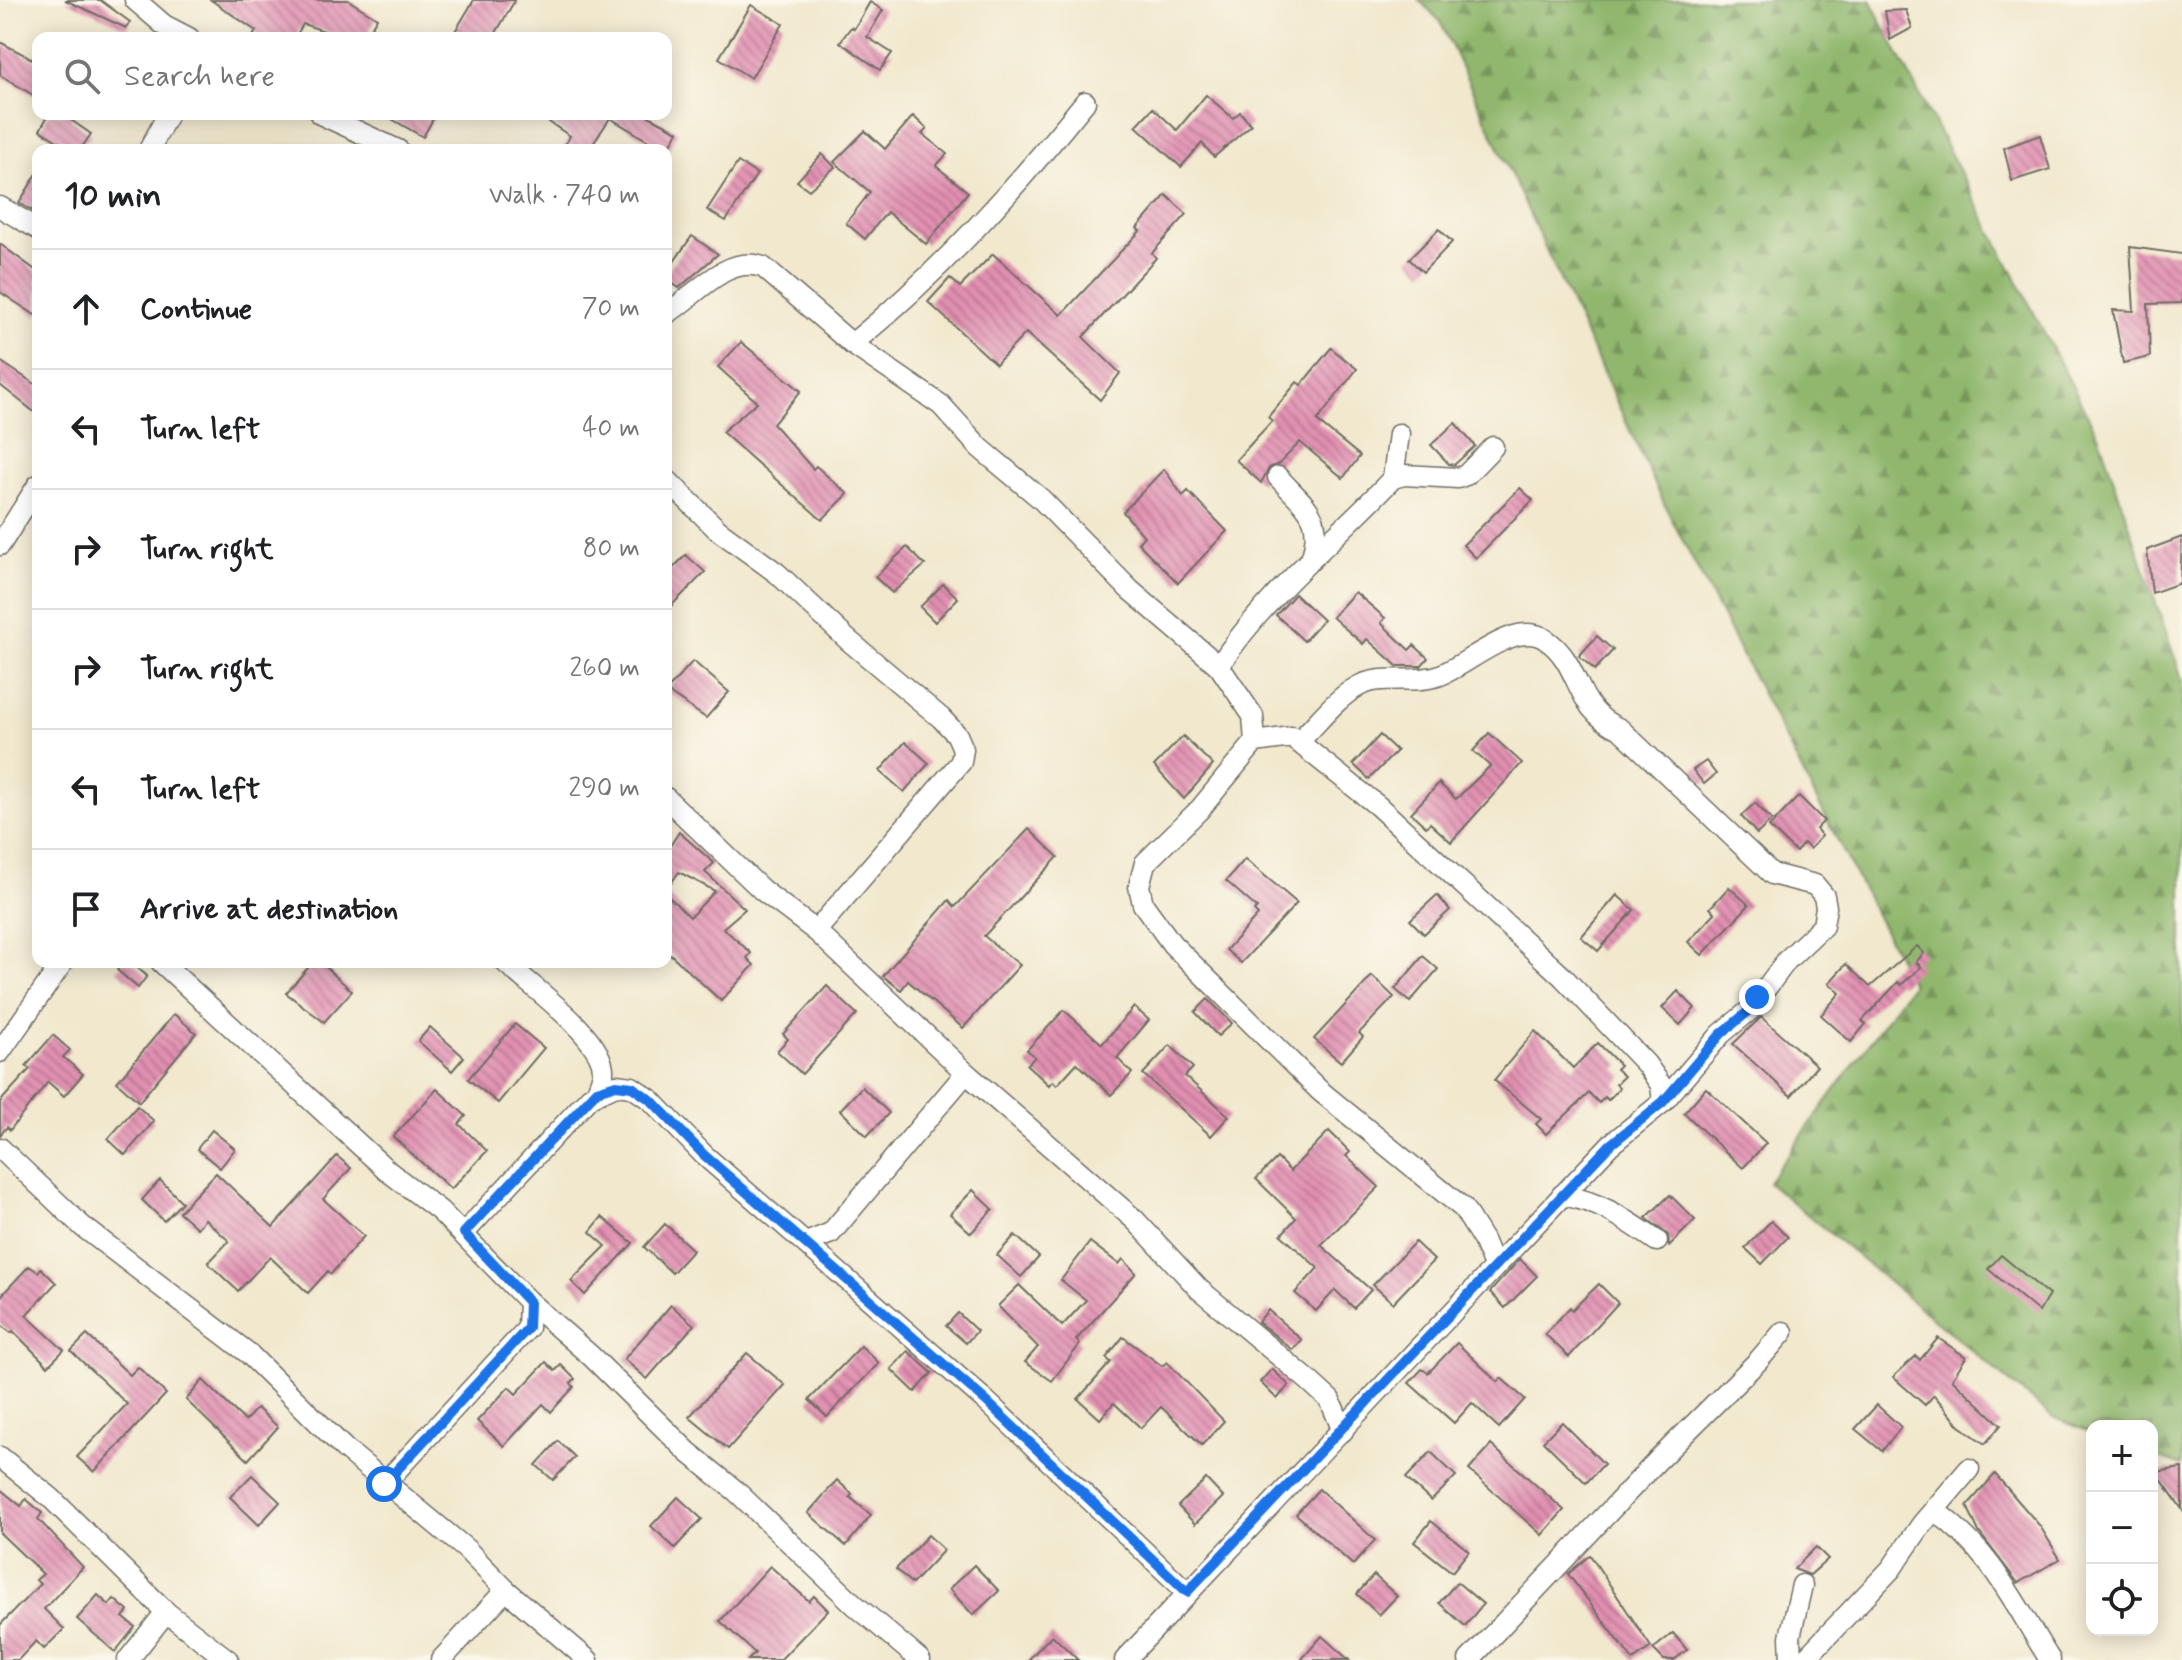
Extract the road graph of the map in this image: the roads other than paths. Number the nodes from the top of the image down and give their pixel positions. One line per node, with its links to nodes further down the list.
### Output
1 (135, 0): 2 (street)
2 (177, 32)
3 (1085, 102): 11 (street)
4 (165, 120): 6 (street)
5 (333, 120): 7 (street)
6 (152, 144)
7 (385, 144)
8 (0, 207): 9 (street)
9 (32, 226)
10 (672, 310): 11 (street)
11 (852, 344): 20 (street)
12 (1399, 434): 15 (street)
13 (1493, 447): 15 (street)
14 (1278, 477): 19 (street)
15 (1393, 478): 19 (street)
16 (672, 485): 24 (street)
17 (32, 494): 18 (street)
18 (0, 545)
19 (1311, 560): 20 (street)
20 (1219, 666): 22 (street)
21 (1299, 741): 22 (street); 31 (street); 31 (street)
22 (1255, 742): 37 (street)
23 (672, 804): 24 (street)
24 (816, 931): 29 (street)
25 (59, 968): 28 (street)
26 (168, 968): 34 (street)
27 (512, 968): 30 (street)
28 (0, 1052)
29 (966, 1073): 36 (street); 42 (street)
30 (597, 1091): 34 (street); 36 (street)
31 (1663, 1102): 33 (street)
32 (0, 1148): 45 (street)
33 (1562, 1195): 35 (street); 37 (street)
34 (464, 1233): 38 (street)
35 (1657, 1241)
36 (806, 1243): 49 (street)
37 (1494, 1266): 42 (street)
38 (529, 1302): 39 (street); 40 (street)
39 (552, 1323): 40 (street); 55 (street)
40 (528, 1328): 45 (street)
41 (1783, 1332): 57 (street)
42 (1343, 1431): 49 (street)
43 (0, 1457): 50 (street)
44 (1969, 1469): 46 (street)
45 (384, 1484): 48 (street)
46 (1935, 1511): 59 (street); 60 (street)
47 (1802, 1585): 58 (street)
48 (506, 1590): 53 (street); 54 (street)
49 (1187, 1592): 56 (street)
50 (166, 1612): 51 (street); 52 (street)
51 (128, 1660)
52 (228, 1660)
53 (441, 1660)
54 (588, 1660)
55 (920, 1660)
56 (1125, 1660)
57 (1469, 1660)
58 (1791, 1660)
59 (1804, 1660)
60 (2050, 1660)

